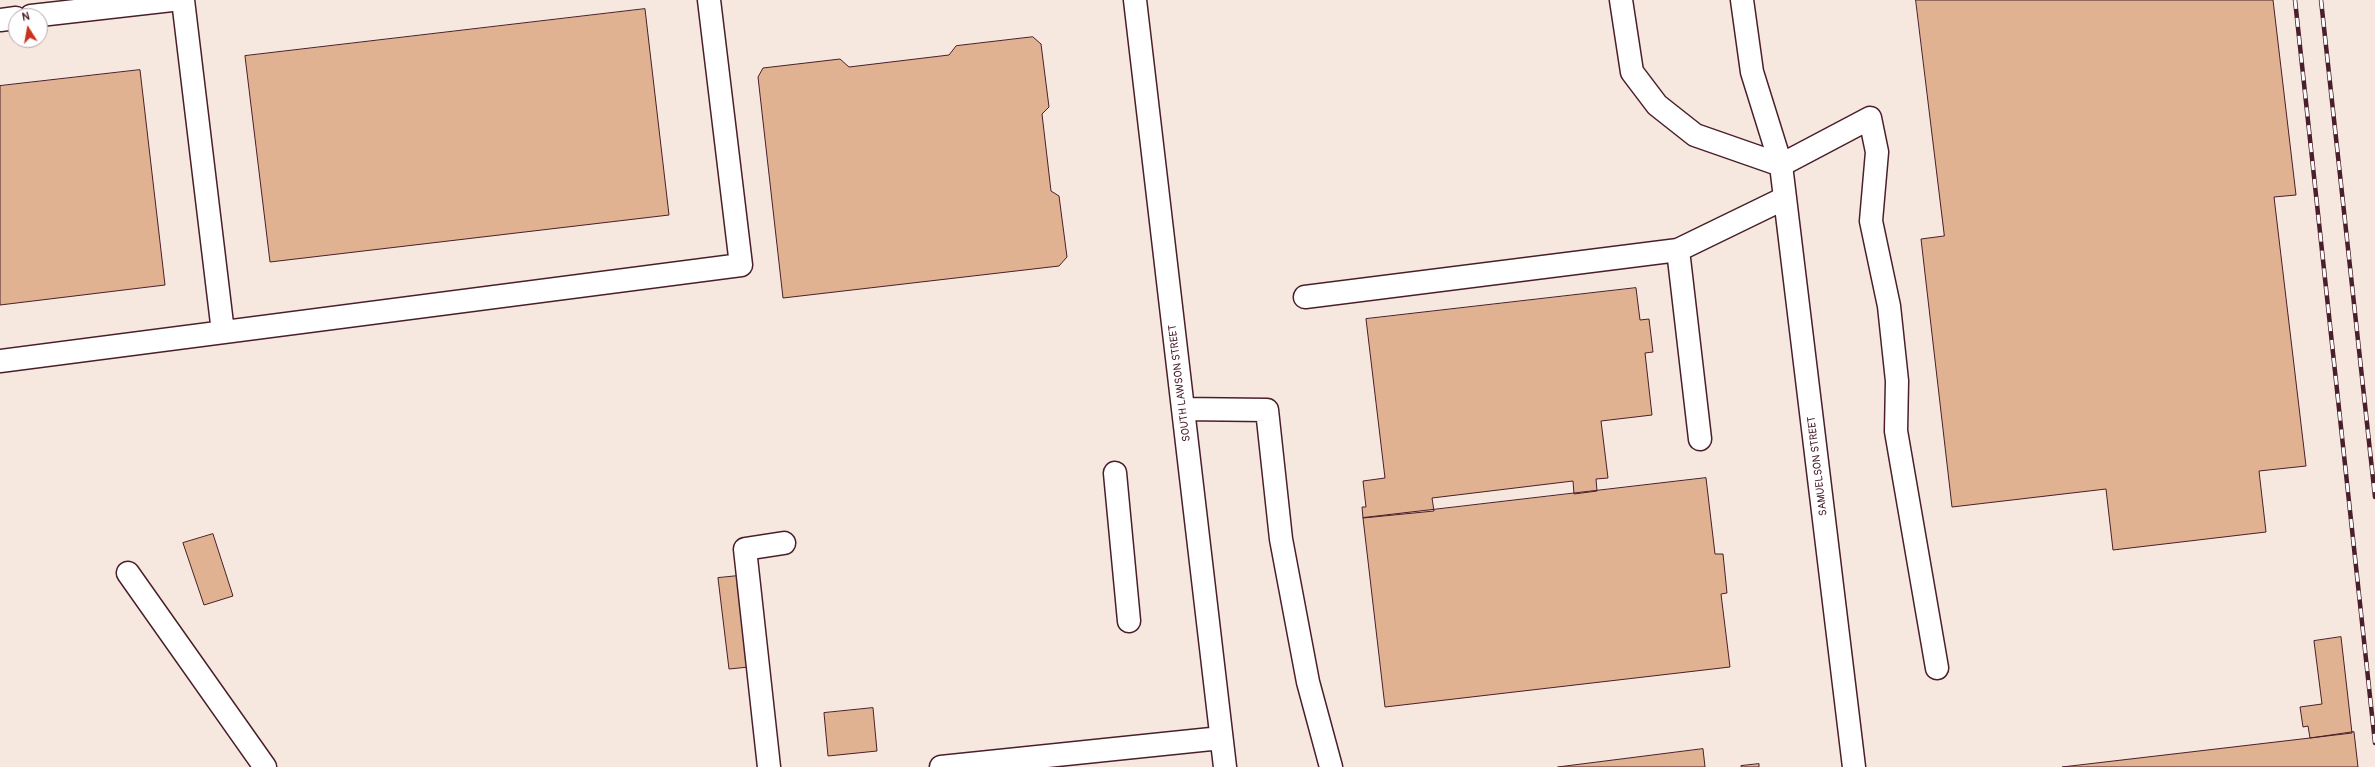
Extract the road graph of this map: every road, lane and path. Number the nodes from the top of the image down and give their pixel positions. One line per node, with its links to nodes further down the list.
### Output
1 (172, 0): 7 (street)
2 (183, 0): 12 (street)
3 (709, 0): 12 (street)
4 (1135, 0): 14 (street, SOUTH LAWSON STREET)
5 (1621, 0): 8 (street)
6 (1742, 0): 8 (street, SAMUELSON STREET)
7 (48, 14)
8 (1781, 165): 9 (street, SAMUELSON STREET); 20 (street)
9 (1785, 198): 10 (street); 27 (street, SAMUELSON STREET)
10 (1678, 250): 11 (street); 15 (street)
11 (1305, 297)
12 (223, 332): 13 (street)
13 (0, 361)
14 (1183, 409): 21 (street, SOUTH LAWSON STREET); 26 (street)
15 (1700, 439)
16 (1115, 472): 19 (street)
17 (784, 543): 23 (street)
18 (128, 573): 22 (street)
19 (1129, 621)
20 (1937, 668)
21 (1221, 738): 24 (street); 25 (street, SOUTH LAWSON STREET)
22 (265, 767)
23 (770, 767)
24 (941, 767)
25 (1224, 767)
26 (1331, 767)
27 (1854, 767)

